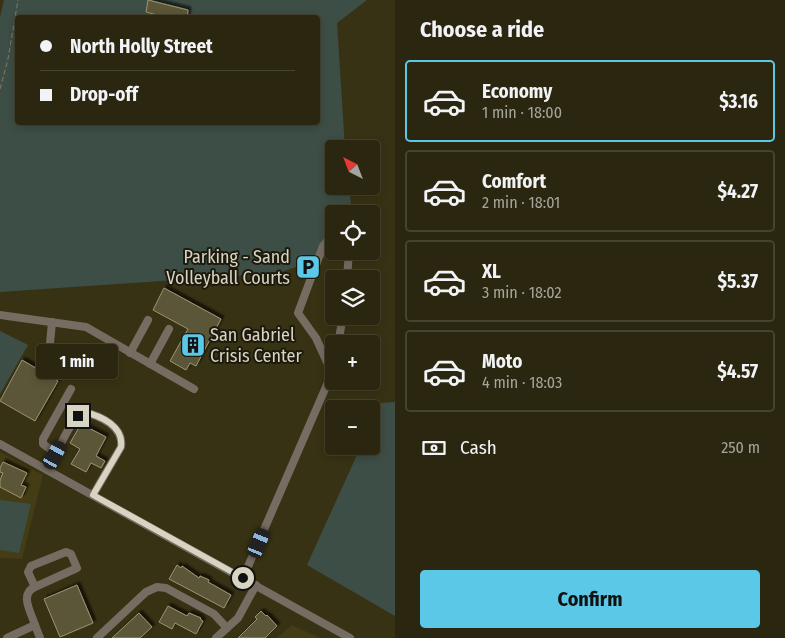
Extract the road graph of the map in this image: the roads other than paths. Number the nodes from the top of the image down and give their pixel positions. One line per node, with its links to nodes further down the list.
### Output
1 (325, 244): 8 (street)
2 (0, 315): 4 (street)
3 (148, 320): 6 (street)
4 (52, 322): 6 (street); 7 (street)
5 (170, 329): 9 (street)
6 (130, 353): 9 (street)
7 (49, 354)
8 (325, 354)
9 (150, 364): 12 (street)
10 (325, 388): 17 (street)
11 (71, 389): 14 (street)
12 (194, 389)
13 (0, 444): 15 (street)
14 (55, 455): 15 (street); 16 (street)
15 (47, 470): 16 (street)
16 (93, 495): 17 (street)
17 (243, 578): 18 (street)
18 (256, 585): 21 (street); 26 (street)
19 (36, 587): 19 (street); 20 (street)
20 (35, 625): 22 (street); 23 (street)
21 (227, 628): 24 (street); 25 (street)
22 (7, 638)
23 (40, 638)
24 (97, 638)
25 (216, 638)
26 (350, 638)

